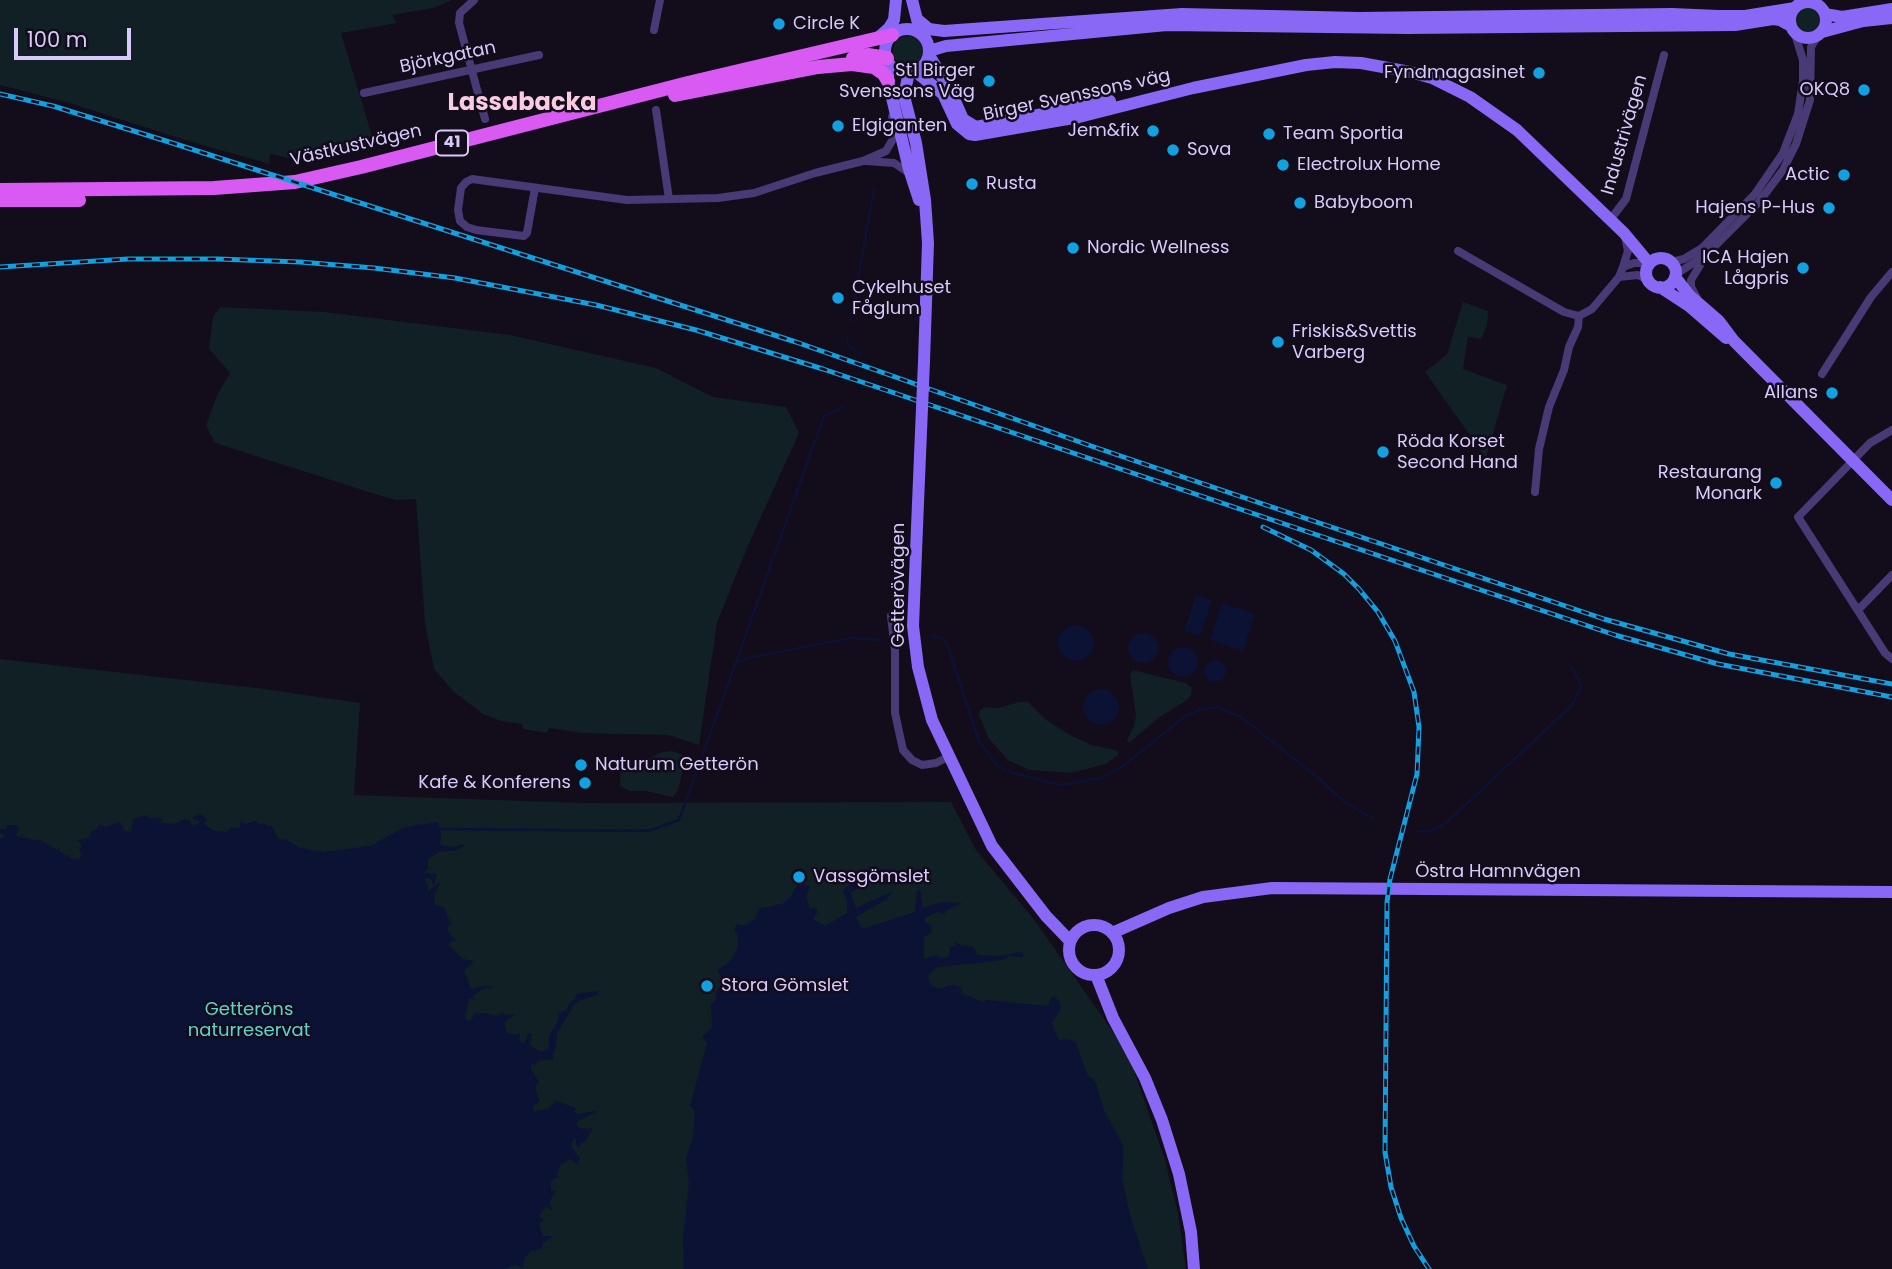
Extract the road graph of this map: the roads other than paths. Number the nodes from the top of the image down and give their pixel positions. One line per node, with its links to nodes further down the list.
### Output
1 (474, 0): 22 (street)
2 (660, 0): 12 (street)
3 (898, 0): 13 (street); 16 (street)
4 (912, 0): 9 (street)
5 (1798, 4): 6 (street); 10 (street); 11 (street)
6 (1820, 7): 7 (street); 14 (street)
7 (1892, 9)
8 (1892, 18): 14 (street)
9 (917, 19): 10 (street); 15 (street)
10 (999, 28): 15 (street)
11 (1793, 29): 14 (street); 17 (street); 43 (street)
12 (654, 30)
13 (894, 33): 15 (street, 41); 16 (main road, 41); 20 (street)
14 (1820, 33): 42 (street)
15 (923, 35): 17 (street)
16 (867, 43): 35 (main road, Västkustvägen / 41)
17 (929, 53): 23 (street); 25 (street, Birger Svenssons väg)
18 (539, 55): 22 (street, Björkgatan)
19 (1664, 55): 38 (street, Industrivägen)
20 (887, 60): 21 (main road, Västkustvägen / 41); 23 (street, 41); 24 (street, Getterövägen)
21 (818, 68): 24 (main road, Västkustvägen / 41); 37 (main road, Västkustvägen / 41)
22 (471, 69): 26 (street, Björkgatan); 28 (street)
23 (912, 72): 25 (street, Birger Svenssons väg); 29 (street, Getterövägen)
24 (889, 87): 29 (street, Getterövägen); 30 (street)
25 (1194, 88): 38 (street, Birger Svenssons väg)
26 (364, 93)
27 (656, 110): 36 (street)
28 (485, 119)
29 (911, 149): 30 (street); 32 (street); 33 (street, Getterövägen); 39 (street, Getterövägen)
30 (886, 150): 31 (street)
31 (863, 161): 32 (street); 36 (street)
32 (888, 162): 33 (street)
33 (912, 177): 39 (street, Getterövägen)
34 (535, 188): 34 (street); 36 (street)
35 (0, 190)
36 (669, 199)
37 (0, 200)
38 (1611, 220): 40 (street, Birger Svenssons väg)
39 (927, 227): 63 (street, Getterövägen, bridge)
40 (1624, 233): 43 (street, Birger Svenssons väg); 44 (street, Birger Svenssons väg); 45 (street)
41 (1458, 251): 52 (street)
42 (1707, 254): 47 (street); 51 (street)
43 (1666, 260): 44 (street); 47 (street)
44 (1649, 264): 45 (street); 49 (street)
45 (1623, 267): 48 (street)
46 (1892, 272): 54 (street)
47 (1675, 276): 50 (street); 51 (street)
48 (1619, 277): 49 (street); 52 (street)
49 (1648, 280): 50 (street)
50 (1660, 287): 53 (street)
51 (1703, 306): 53 (street)
52 (1579, 316): 57 (street)
53 (1734, 341): 56 (street)
54 (1822, 374)
55 (1892, 430): 56 (street)
56 (1852, 460): 58 (street); 60 (street)
57 (1535, 492)
58 (1892, 500)
59 (1892, 575): 60 (street)
60 (1858, 610): 62 (street)
61 (891, 616): 63 (street)
62 (1892, 659)
63 (950, 756): 66 (street, Getterövägen)
64 (1892, 892): 65 (street, Östra Hamnvägen)
65 (1112, 933): 66 (street); 67 (street)
66 (1070, 941): 67 (street)
67 (1096, 975): 68 (street)
68 (1194, 1269)

